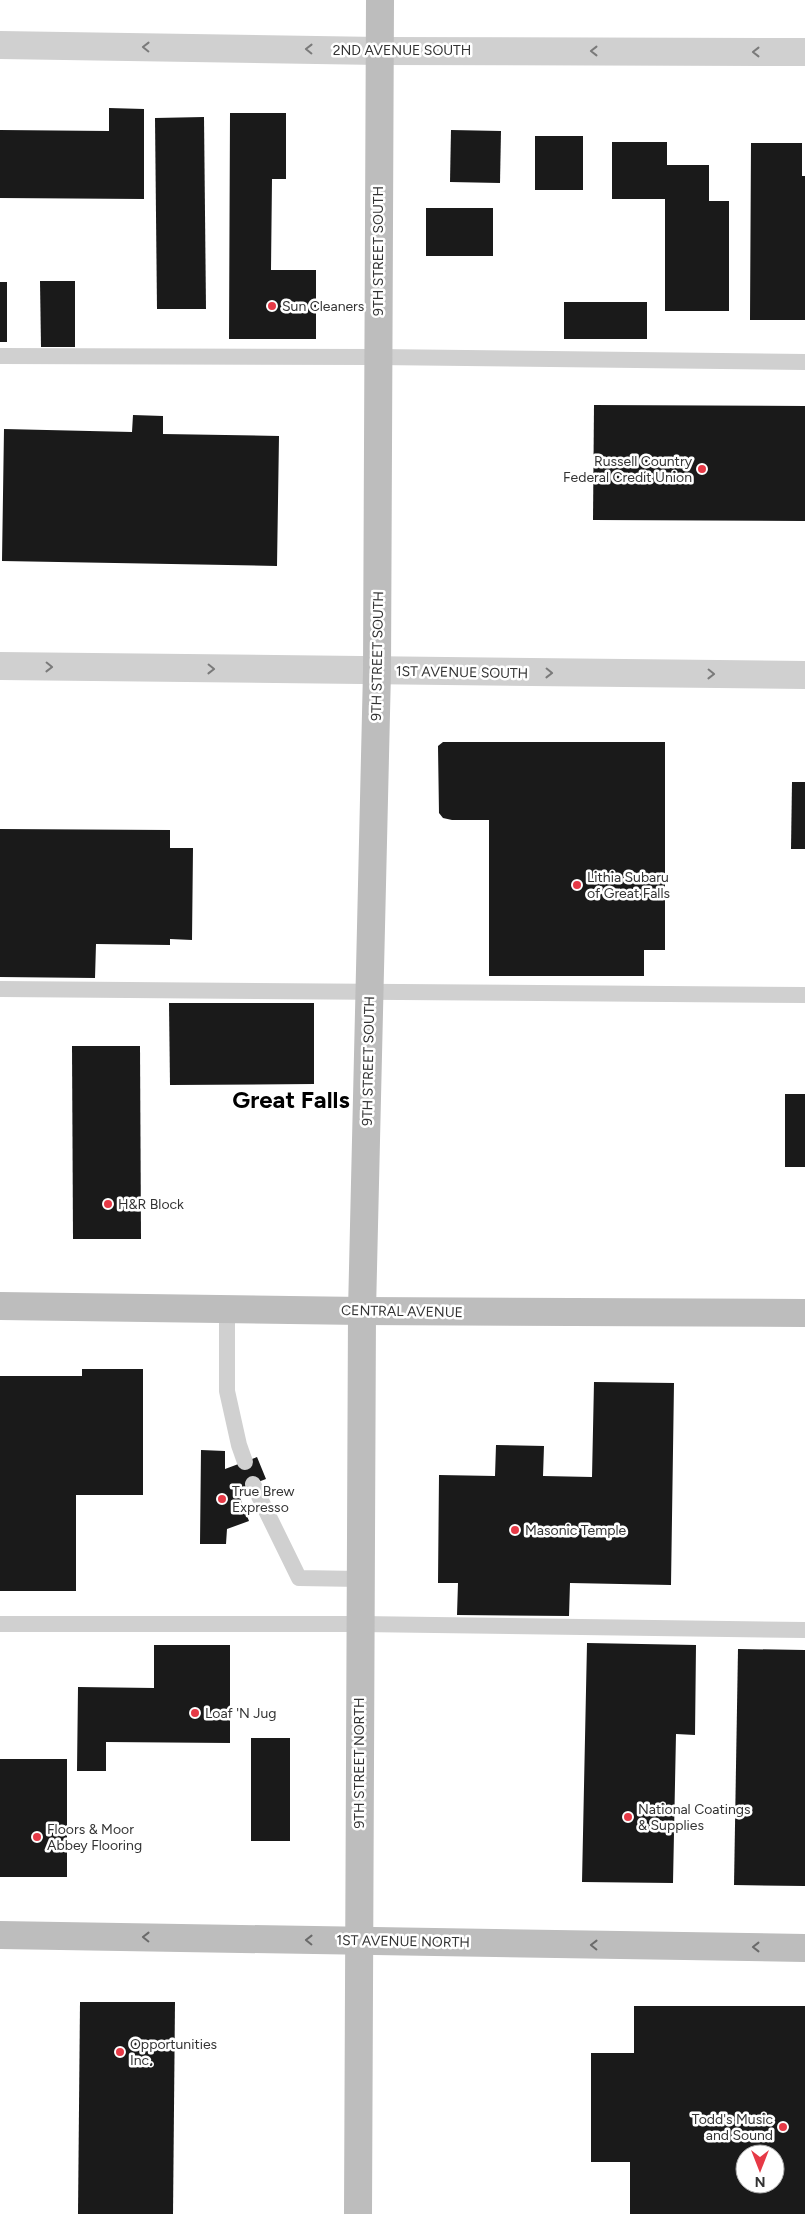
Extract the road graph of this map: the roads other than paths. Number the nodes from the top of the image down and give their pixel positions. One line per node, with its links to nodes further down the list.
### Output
1 (380, 0): 3 (main road, 9TH STREET SOUTH)
2 (0, 45): 3 (street, 2ND AVENUE SOUTH, one-way to 2)
3 (379, 51): 4 (street, 2ND AVENUE SOUTH, one-way to 3); 6 (main road, 9TH STREET SOUTH)
4 (805, 52)
5 (0, 356): 6 (lane)
6 (378, 357): 7 (lane); 9 (main road, 9TH STREET SOUTH)
7 (805, 362)
8 (0, 666): 9 (street, 1ST AVENUE SOUTH, one-way to 9)
9 (378, 671): 10 (street, 1ST AVENUE SOUTH, one-way to 10); 12 (main road, 9TH STREET SOUTH)
10 (805, 675)
11 (0, 989): 12 (lane)
12 (370, 993): 13 (lane); 16 (main road, 9TH STREET SOUTH)
13 (805, 995)
14 (0, 1306): 15 (main road, CENTRAL AVENUE)
15 (227, 1309): 16 (main road, CENTRAL AVENUE); 18 (lane)
16 (362, 1311): 17 (main road, CENTRAL AVENUE); 20 (main road, 9TH STREET NORTH)
17 (805, 1314)
18 (245, 1462)
19 (253, 1484): 20 (lane)
20 (360, 1579): 22 (main road, 9TH STREET NORTH)
21 (0, 1624): 22 (lane)
22 (360, 1624): 23 (lane); 25 (main road, 9TH STREET NORTH)
23 (805, 1630)
24 (0, 1935): 25 (main road, 1ST AVENUE NORTH, one-way to 24)
25 (358, 1940): 26 (main road, 1ST AVENUE NORTH, one-way to 25); 27 (main road, 9TH STREET NORTH)
26 (805, 1948)
27 (358, 2214)

